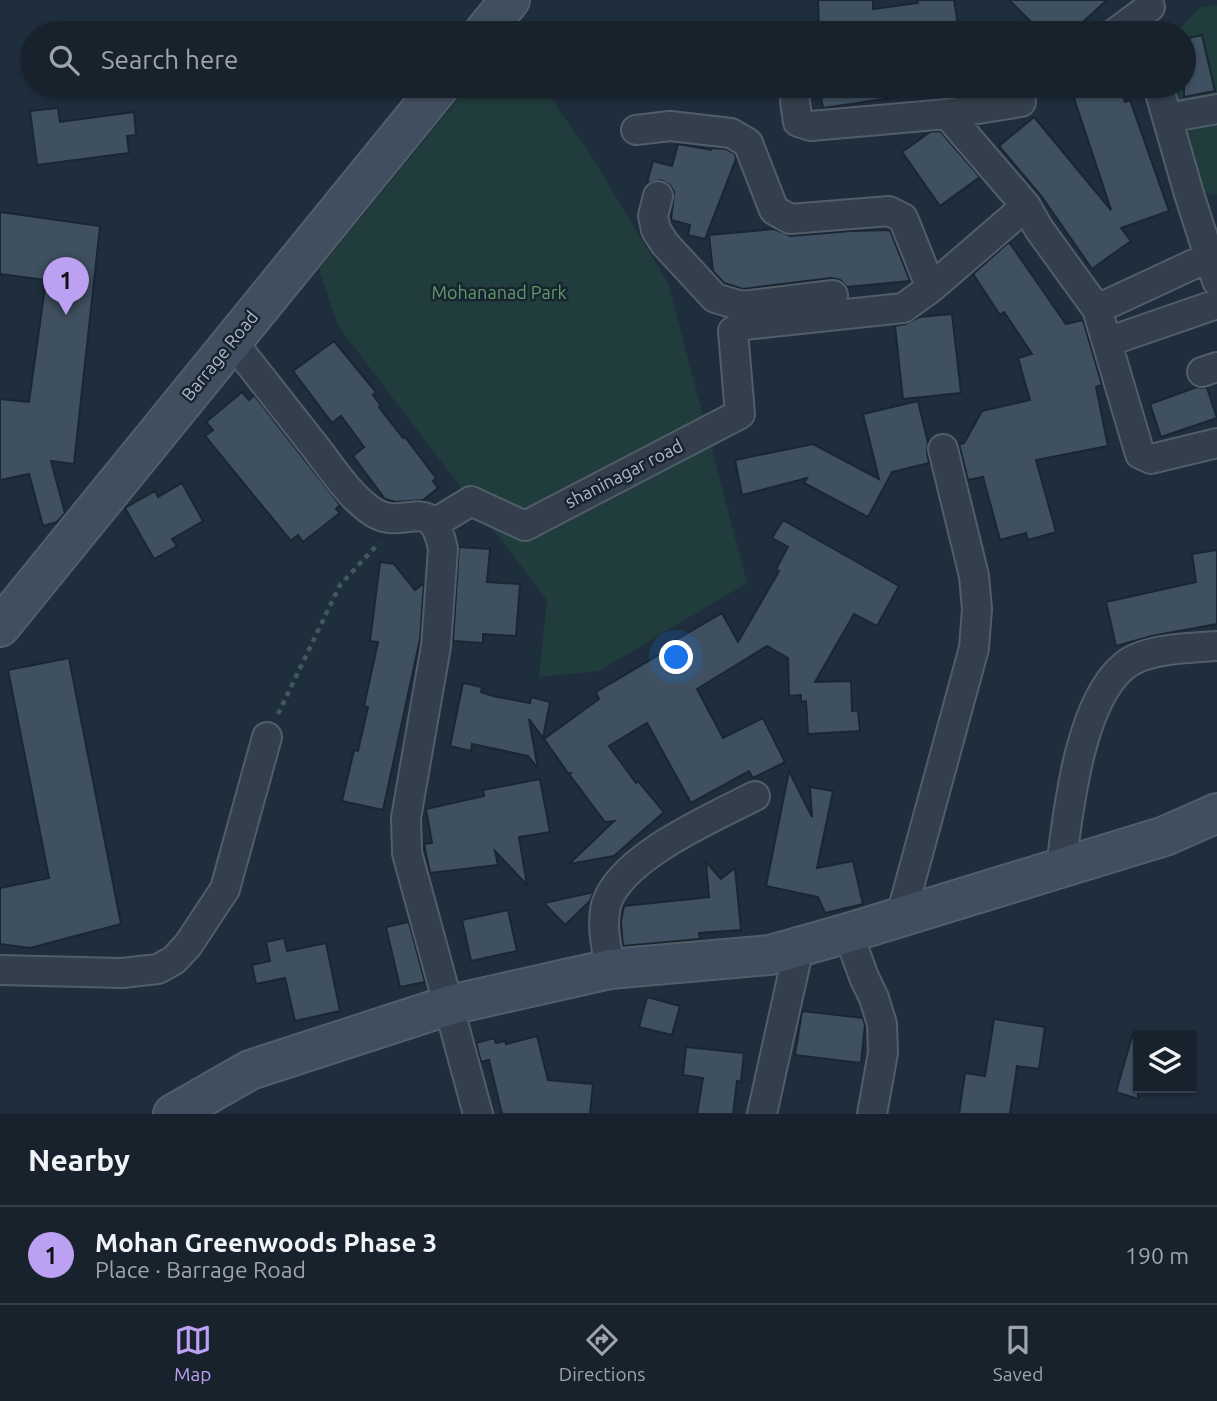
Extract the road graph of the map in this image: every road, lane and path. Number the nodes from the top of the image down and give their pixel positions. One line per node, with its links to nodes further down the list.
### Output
1 (510, 0): 3 (street)
2 (1155, 13): 4 (street)
3 (493, 21)
4 (1139, 21)
5 (430, 98): 21 (street, Barrage Road)
6 (1161, 98): 11 (street)
7 (795, 102): 10 (street)
8 (1021, 102): 10 (street)
9 (1217, 109): 11 (street)
10 (947, 114): 14 (street)
11 (1167, 118): 15 (street)
12 (636, 130): 16 (street)
13 (658, 196): 20 (street)
14 (1026, 206): 16 (street); 19 (street)
15 (1213, 269): 19 (street)
16 (931, 288): 20 (street)
17 (833, 295): 20 (street)
18 (1217, 304): 22 (street)
19 (1097, 309): 22 (street)
20 (739, 321): 25 (street, shaninagar road)
21 (232, 341): 25 (street); 27 (street, Barrage Road)
22 (1107, 342): 23 (street)
23 (1217, 443)
24 (943, 449): 33 (street)
25 (435, 523): 38 (street)
26 (388, 540): 29 (path)
27 (0, 627)
28 (1217, 646): 32 (street)
29 (267, 737): 37 (street)
30 (755, 796): 36 (street)
31 (1217, 813): 32 (street)
32 (1061, 867): 33 (street)
33 (901, 916): 34 (street)
34 (848, 933): 35 (street); 42 (street)
35 (799, 947): 36 (street); 41 (street)
36 (610, 969): 38 (street)
37 (0, 970)
38 (450, 1005): 39 (street); 40 (street)
39 (173, 1114)
40 (478, 1114)
41 (762, 1114)
42 (872, 1114)

